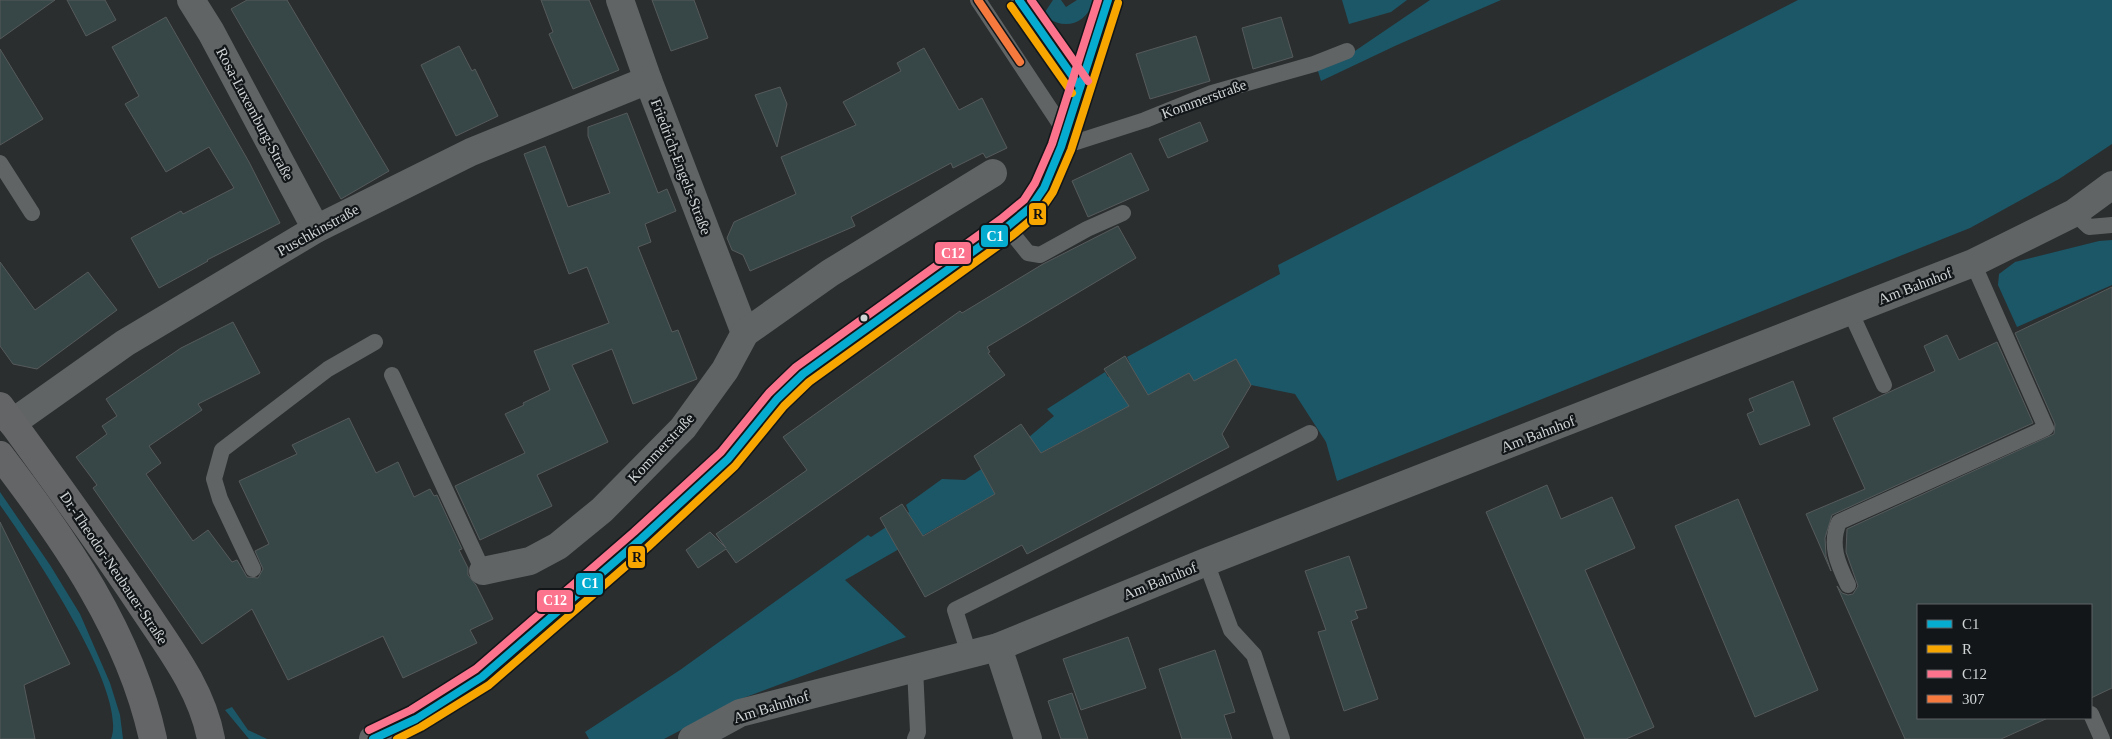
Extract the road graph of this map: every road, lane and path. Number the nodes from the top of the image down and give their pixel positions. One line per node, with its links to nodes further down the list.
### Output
1 (190, 0): 18 (street, Rosa-Luxemburg-Straße)
2 (620, 0): 7 (street, Friedrich-Engels-Straße)
3 (978, 0): 9 (lane)
4 (1019, 0): 8 (lane)
5 (1108, 0): 8 (street)
6 (1347, 51): 9 (lane, Kommerstraße)
7 (648, 80): 18 (street, Puschkinstraße); 21 (street, Friedrich-Engels-Straße)
8 (1080, 87): 9 (street)
9 (1063, 140): 17 (street)
10 (0, 163): 13 (lane)
11 (993, 173): 21 (street, Kommerstraße)
12 (2112, 184): 15 (street, Am Bahnhof)
13 (32, 213)
14 (1123, 213): 17 (lane)
15 (2074, 213): 16 (lane); 19 (street, Am Bahnhof)
16 (2112, 225)
17 (1007, 227): 38 (street)
18 (316, 229): 25 (street, Puschkinstraße)
19 (1973, 263): 20 (street, Am Bahnhof); 31 (lane)
20 (1850, 311): 24 (lane); 28 (street, Am Bahnhof)
21 (744, 333): 30 (street, Kommerstraße)
22 (375, 342): 29 (lane)
23 (392, 375): 30 (lane, Kommerstraße)
24 (1884, 385)
25 (6, 414): 37 (main road, Dr.-Theodor-Neubauer-Straße)
26 (1310, 433): 33 (lane)
27 (0, 455): 36 (main road, Dr.-Theodor-Neubauer-Straße)
28 (1206, 562): 32 (street, Am Bahnhof); 42 (lane)
29 (253, 569)
30 (483, 571)
31 (1848, 585)
32 (998, 647): 33 (street, Am Bahnhof); 41 (street)
33 (969, 654): 34 (street, Am Bahnhof)
34 (915, 668): 39 (street, Am Bahnhof); 40 (lane)
35 (2092, 716): 43 (lane)
36 (153, 739)
37 (211, 739)
38 (373, 739)
39 (692, 739)
40 (915, 739)
41 (1028, 739)
42 (1282, 739)
43 (2102, 739)

